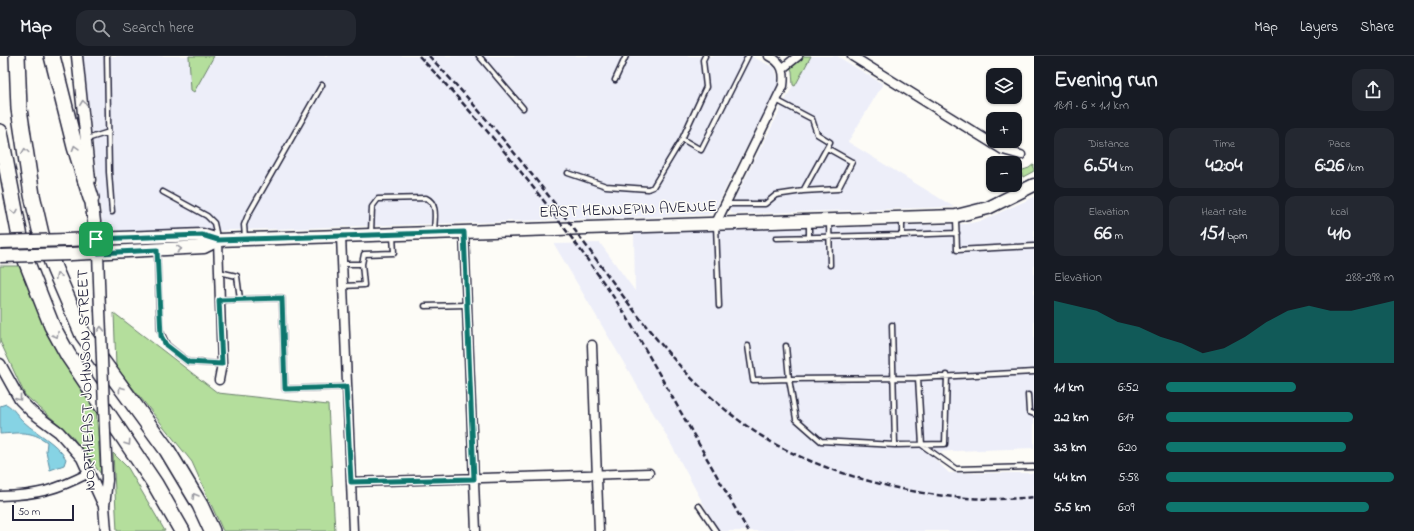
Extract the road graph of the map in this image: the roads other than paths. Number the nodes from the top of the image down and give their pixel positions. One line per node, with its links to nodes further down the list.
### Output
1 (17, 56): 92 (highway, one-way to 1)
2 (52, 56): 27 (highway, one-way to 2)
3 (78, 56): 19 (street, one-way to 3)
4 (107, 56): 18 (lane)
5 (479, 56): 16 (lane)
6 (626, 56): 13 (lane)
7 (705, 56): 20 (lane)
8 (748, 56): 20 (lane)
9 (769, 56): 12 (street)
10 (798, 56): 12 (street)
11 (852, 56): 22 (street)
12 (783, 68): 15 (street)
13 (615, 80)
14 (322, 85): 48 (lane)
15 (776, 100): 21 (lane); 28 (street)
16 (523, 108)
17 (0, 132): 91 (highway, one-way to 91)
18 (109, 132): 19 (lane); 29 (lane)
19 (87, 139): 27 (street)
20 (682, 139): 23 (lane)
21 (827, 148): 25 (lane); 25 (lane)
22 (1021, 155)
23 (568, 173)
24 (1034, 185): 30 (main road, EAST HENNEPIN AVENUE)
25 (803, 191): 28 (lane)
26 (162, 192): 47 (lane)
27 (92, 198): 46 (main road)
28 (724, 204): 34 (street)
29 (112, 212)
30 (956, 216): 31 (main road, EAST HENNEPIN AVENUE); 37 (lane)
31 (902, 217): 33 (main road, EAST HENNEPIN AVENUE); 40 (lane)
32 (809, 220): 33 (main road, EAST HENNEPIN AVENUE); 34 (main road, EAST HENNEPIN AVENUE); 43 (lane)
33 (829, 220): 44 (lane)
34 (716, 224): 35 (main road, EAST HENNEPIN AVENUE); 63 (lane)
35 (464, 232): 36 (main road, EAST HENNEPIN AVENUE); 61 (street)
36 (434, 233): 38 (main road, EAST HENNEPIN AVENUE); 39 (lane)
37 (957, 233): 40 (lane); 50 (lane)
38 (393, 234): 39 (main road, EAST HENNEPIN AVENUE); 55 (lane)
39 (371, 235): 41 (main road, EAST HENNEPIN AVENUE)
40 (902, 235): 44 (lane)
41 (341, 236): 48 (main road, EAST HENNEPIN AVENUE); 54 (street)
42 (156, 237): 46 (main road, EAST HENNEPIN AVENUE); 47 (main road, EAST HENNEPIN AVENUE); 51 (lane)
43 (809, 237): 44 (lane); 45 (lane)
44 (829, 237): 56 (lane)
45 (776, 238)
46 (96, 239): 49 (main road, EAST HENNEPIN AVENUE, bridge); 52 (main road)
47 (218, 240): 48 (main road, EAST HENNEPIN AVENUE); 51 (main road, EAST HENNEPIN AVENUE, one-way to 47); 57 (street)
48 (245, 240)
49 (0, 242)
50 (1034, 246)
51 (157, 250): 52 (main road, EAST HENNEPIN AVENUE); 69 (lane)
52 (98, 253): 53 (main road, EAST HENNEPIN AVENUE, bridge); 88 (street, NORTHEAST JOHNSON STREET, one-way to 52, bridge)
53 (0, 256)
54 (342, 264): 55 (lane); 58 (street)
55 (362, 264): 58 (lane)
56 (830, 265)
57 (219, 272): 59 (lane); 60 (street)
58 (343, 286): 76 (street)
59 (240, 299): 60 (lane); 76 (lane)
60 (219, 300): 69 (street)
61 (467, 305): 62 (lane); 85 (street)
62 (425, 306)
63 (719, 306)
64 (892, 325): 72 (lane)
65 (592, 345): 84 (street)
66 (748, 346): 74 (lane)
67 (786, 346): 74 (lane)
68 (0, 364): 82 (street, NORTHEAST JOHNSON STREET, one-way to 82)
69 (222, 364): 75 (street)
70 (1034, 372): 71 (lane)
71 (947, 375): 73 (lane); 80 (lane)
72 (893, 377): 73 (lane); 74 (lane); 79 (lane)
73 (918, 378): 80 (lane)
74 (789, 379): 79 (lane)
75 (219, 380)
76 (346, 387): 86 (street)
77 (1028, 395): 78 (lane)
78 (1034, 414)
79 (895, 445): 80 (lane)
80 (922, 445): 81 (lane)
81 (1034, 467)
82 (89, 473): 87 (street); 88 (street, NORTHEAST JOHNSON STREET)
83 (649, 473): 84 (street)
84 (596, 474): 85 (street); 95 (street)
85 (474, 479): 86 (street); 94 (street)
86 (351, 482): 93 (street)
87 (0, 496)
88 (104, 506): 90 (street, NORTHEAST JOHNSON STREET)
89 (699, 506): 96 (lane)
90 (106, 531)
91 (182, 531)
92 (212, 531)
93 (353, 531)
94 (476, 531)
95 (599, 531)
96 (716, 531)

